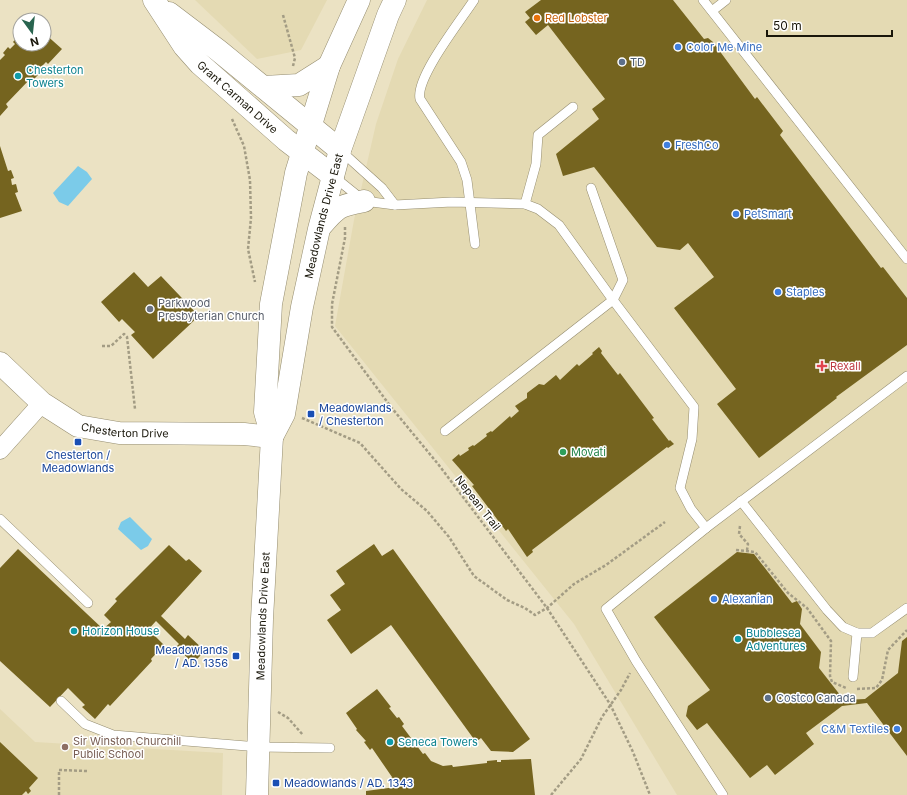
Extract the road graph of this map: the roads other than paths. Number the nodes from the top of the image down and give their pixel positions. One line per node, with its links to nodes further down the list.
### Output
1 (359, 0): 8 (main road, Meadowlands Drive East)
2 (395, 0): 12 (main road, Meadowlands Drive East)
3 (474, 0): 17 (lane)
4 (703, 0): 7 (lane)
5 (726, 0): 7 (lane)
6 (157, 1): 9 (main road, Grant Carman Drive); 13 (main road, Grant Carman Drive)
7 (712, 11): 22 (lane)
8 (329, 66): 9 (main road); 11 (main road, Meadowlands Drive East)
9 (264, 87): 11 (main road, Grant Carman Drive)
10 (573, 107): 18 (lane)
11 (310, 125): 12 (main road, Grant Carman Drive); 13 (main road, Meadowlands Drive East)
12 (340, 150): 14 (main road, Meadowlands Drive East); 19 (lane)
13 (302, 153): 14 (main road, Grant Carman Drive); 28 (main road, Meadowlands Drive East)
14 (333, 176): 16 (lane); 20 (main road, Meadowlands Drive East)
15 (591, 188): 23 (lane)
16 (364, 201): 19 (lane); 20 (main road)
17 (470, 203): 18 (lane); 19 (lane); 21 (lane)
18 (525, 204): 23 (lane)
19 (395, 205)
20 (319, 229): 28 (main road, Meadowlands Drive East)
21 (475, 244)
22 (907, 259)
23 (613, 300): 27 (lane); 32 (lane)
24 (0, 363): 26 (main road, Chesterton Drive)
25 (907, 376): 30 (lane)
26 (42, 403): 28 (main road, Chesterton Drive); 29 (street)
27 (445, 431)
28 (272, 437): 38 (main road, Meadowlands Drive East)
29 (0, 450)
30 (741, 501): 32 (lane); 35 (lane)
31 (0, 519): 33 (lane)
32 (706, 528): 41 (lane)
33 (88, 603)
34 (907, 608): 35 (lane)
35 (857, 633): 36 (lane)
36 (853, 677)
37 (61, 701): 38 (lane)
38 (258, 748): 39 (lane); 40 (main road, Meadowlands Drive East)
39 (330, 748)
40 (257, 795)
41 (723, 795)

